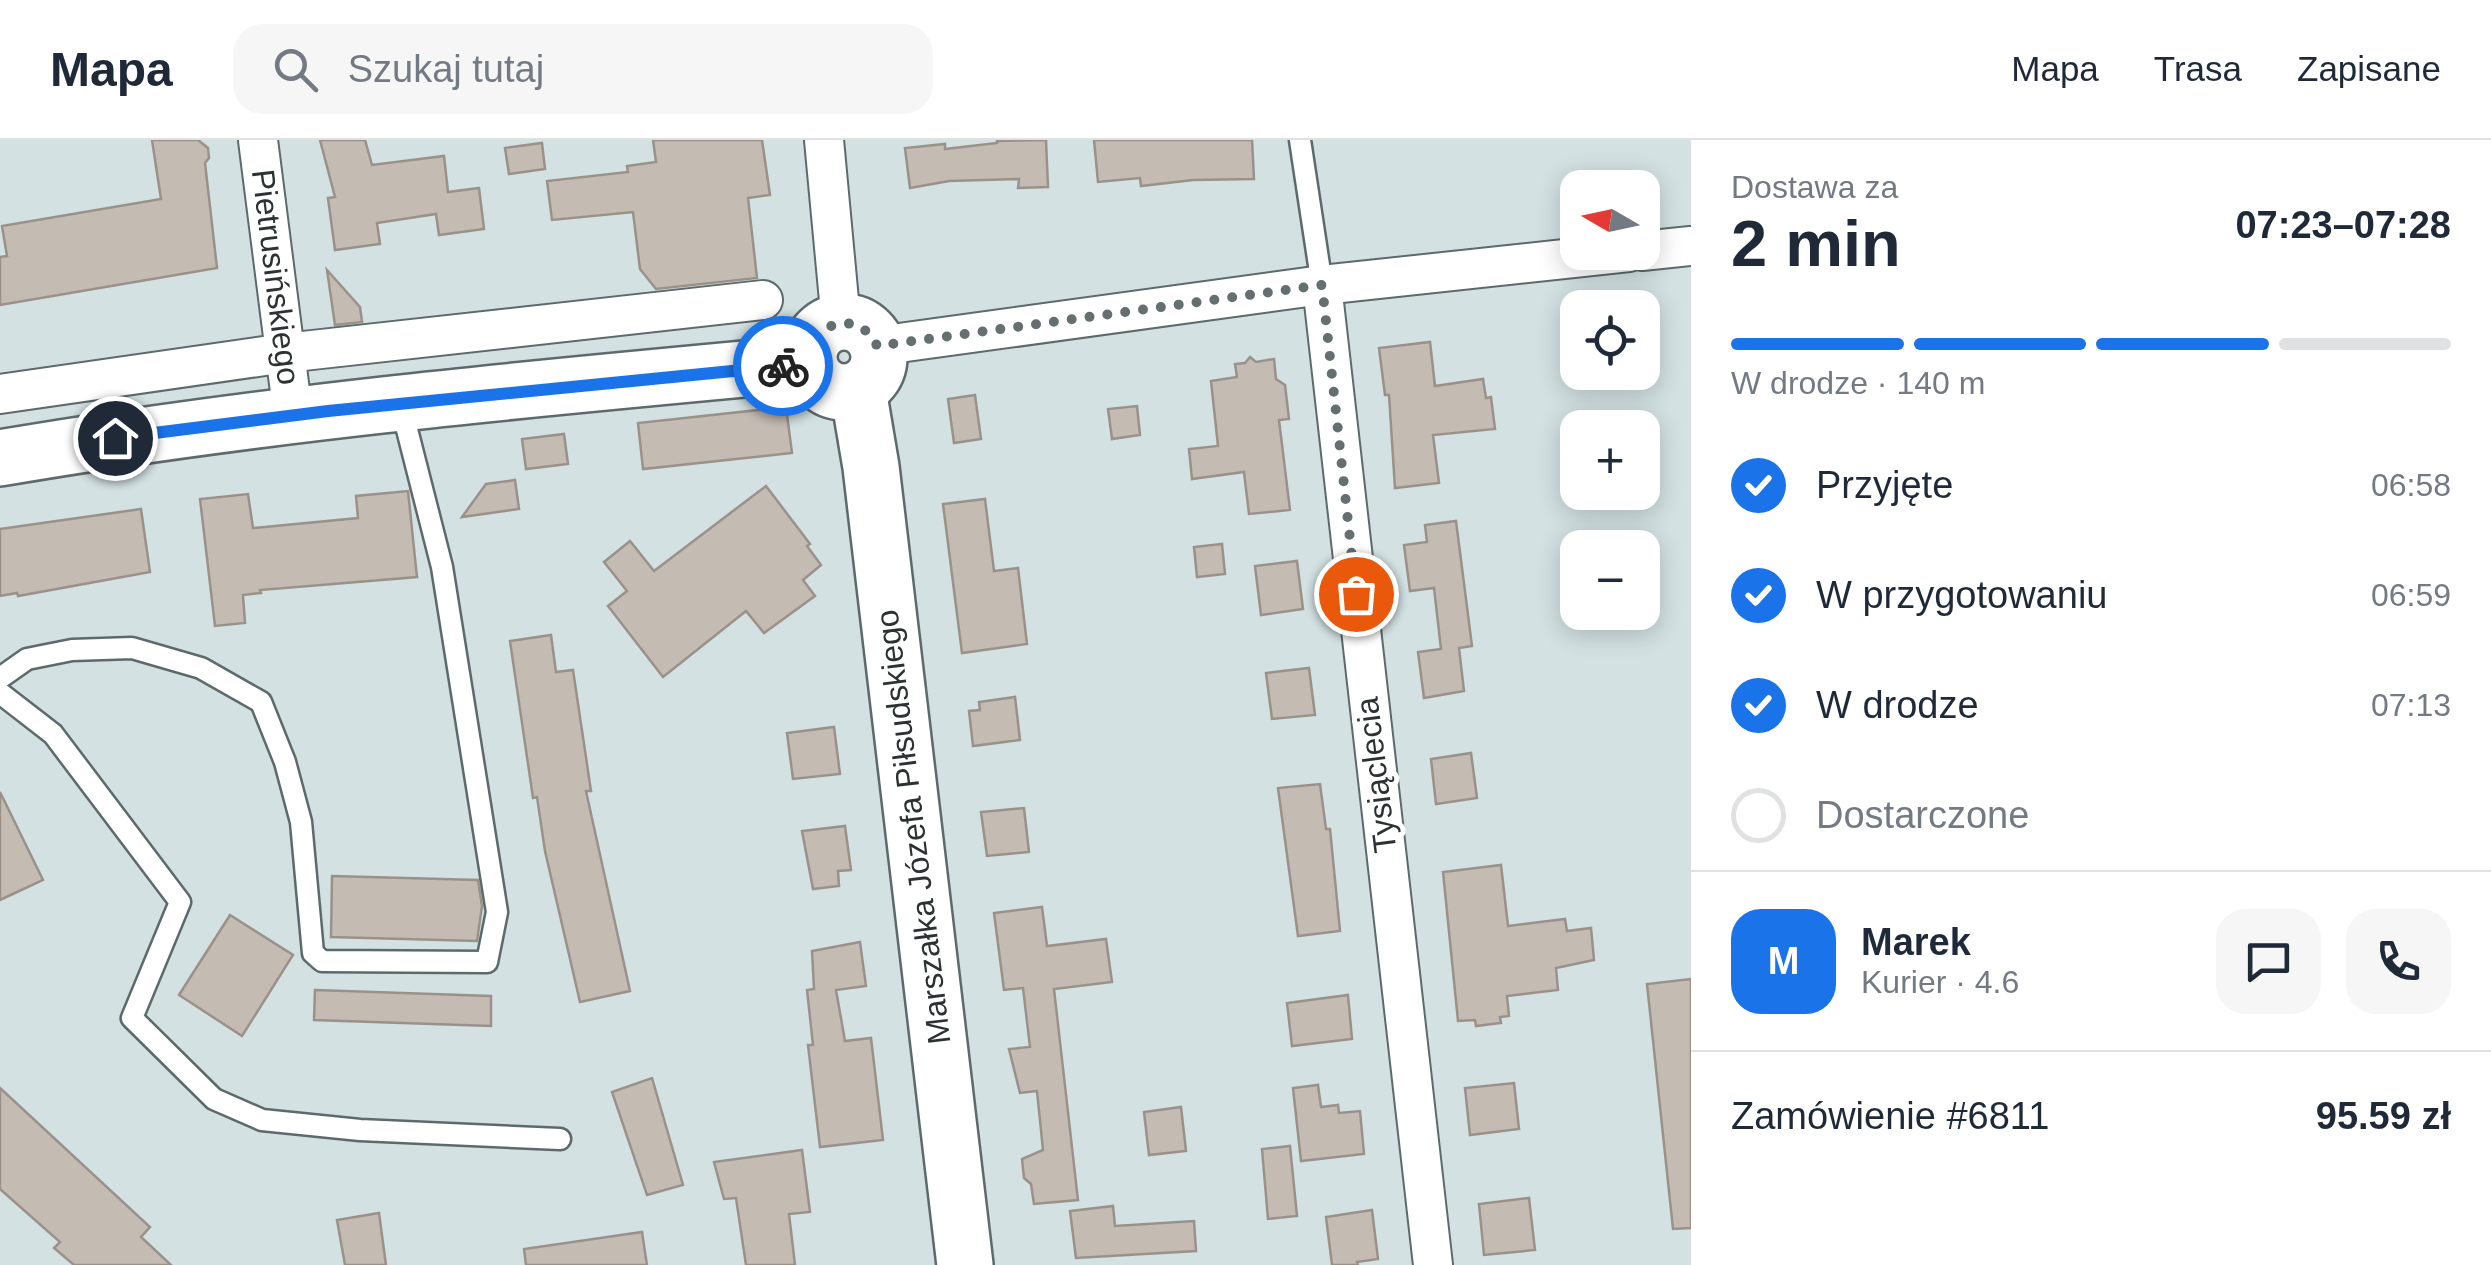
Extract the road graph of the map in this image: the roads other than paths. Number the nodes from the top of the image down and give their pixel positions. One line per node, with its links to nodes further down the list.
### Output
1 (258, 140): 9 (street, Pietrusińskiego)
2 (824, 140): 10 (street, Marszałka Józefa Piłsudskiego)
3 (1300, 140): 7 (lane)
4 (1691, 246): 5 (street)
5 (1660, 249)
6 (1560, 259): 7 (street)
7 (1322, 285): 10 (street); 19 (street, Tysiąclecia)
8 (763, 300): 9 (street)
9 (285, 354): 11 (street); 13 (street, Pietrusińskiego)
10 (846, 355): 12 (main road); 18 (main road, Marszałka Józefa Piłsudskiego)
11 (0, 394)
12 (400, 404): 13 (main road); 15 (lane)
13 (292, 415): 14 (main road)
14 (0, 458)
15 (0, 678)
16 (0, 693): 17 (lane)
17 (560, 1139)
18 (965, 1265)
19 (1433, 1265)

